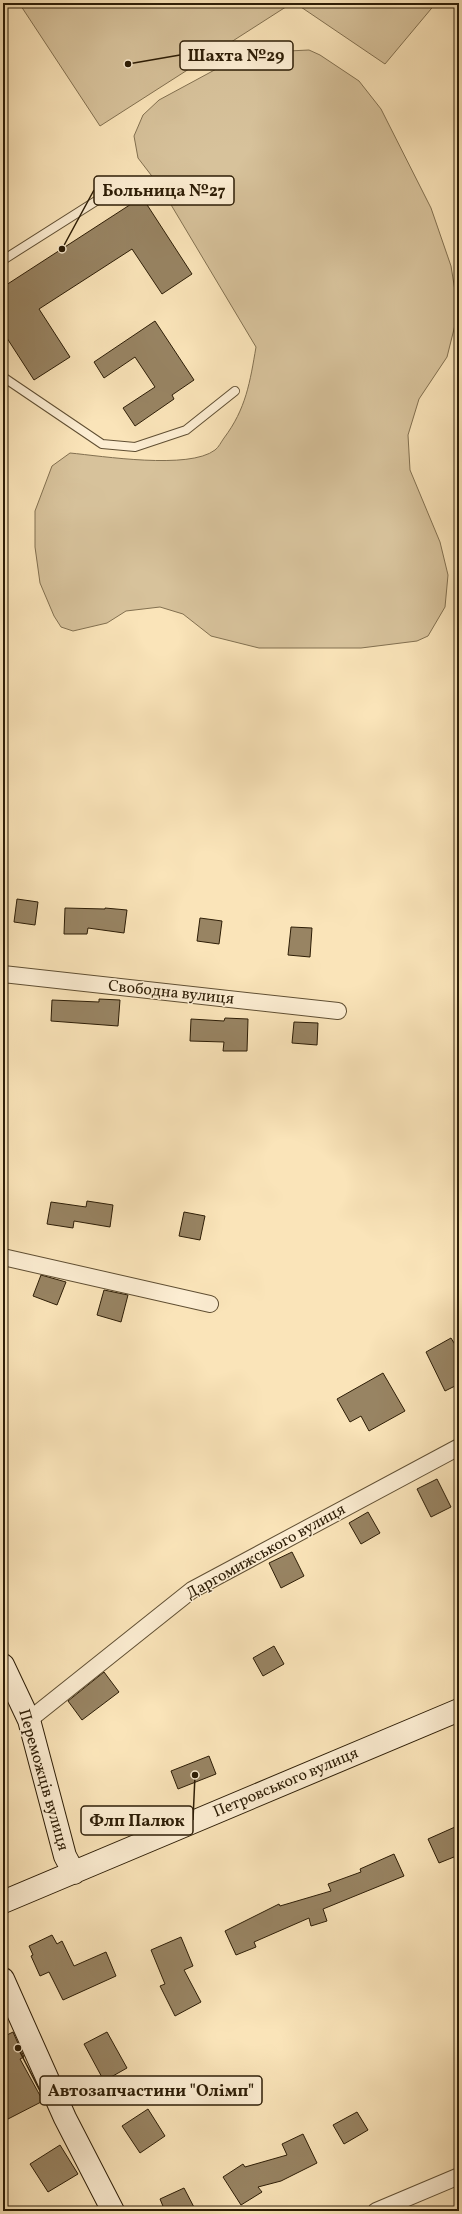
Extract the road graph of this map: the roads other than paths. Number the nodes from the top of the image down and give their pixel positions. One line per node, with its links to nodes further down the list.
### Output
1 (115, 189): 2 (lane)
2 (3, 260)
3 (3, 377): 4 (lane)
4 (235, 391)
5 (3, 974): 6 (street, Свободна вулиця)
6 (338, 1011)
7 (3, 1257): 8 (street)
8 (210, 1304)
9 (459, 1447): 12 (street, Даргомижського вулиця)
10 (3, 1665): 12 (main road, Переможців вулиця)
11 (459, 1710): 13 (main road, Петровського вулиця)
12 (29, 1720): 13 (main road, Переможців вулиця)
13 (74, 1873): 14 (main road, Петровського вулиця)
14 (3, 1902)
15 (3, 1979): 17 (main road)
16 (459, 2176): 18 (street)
17 (113, 2211)
18 (376, 2211)

